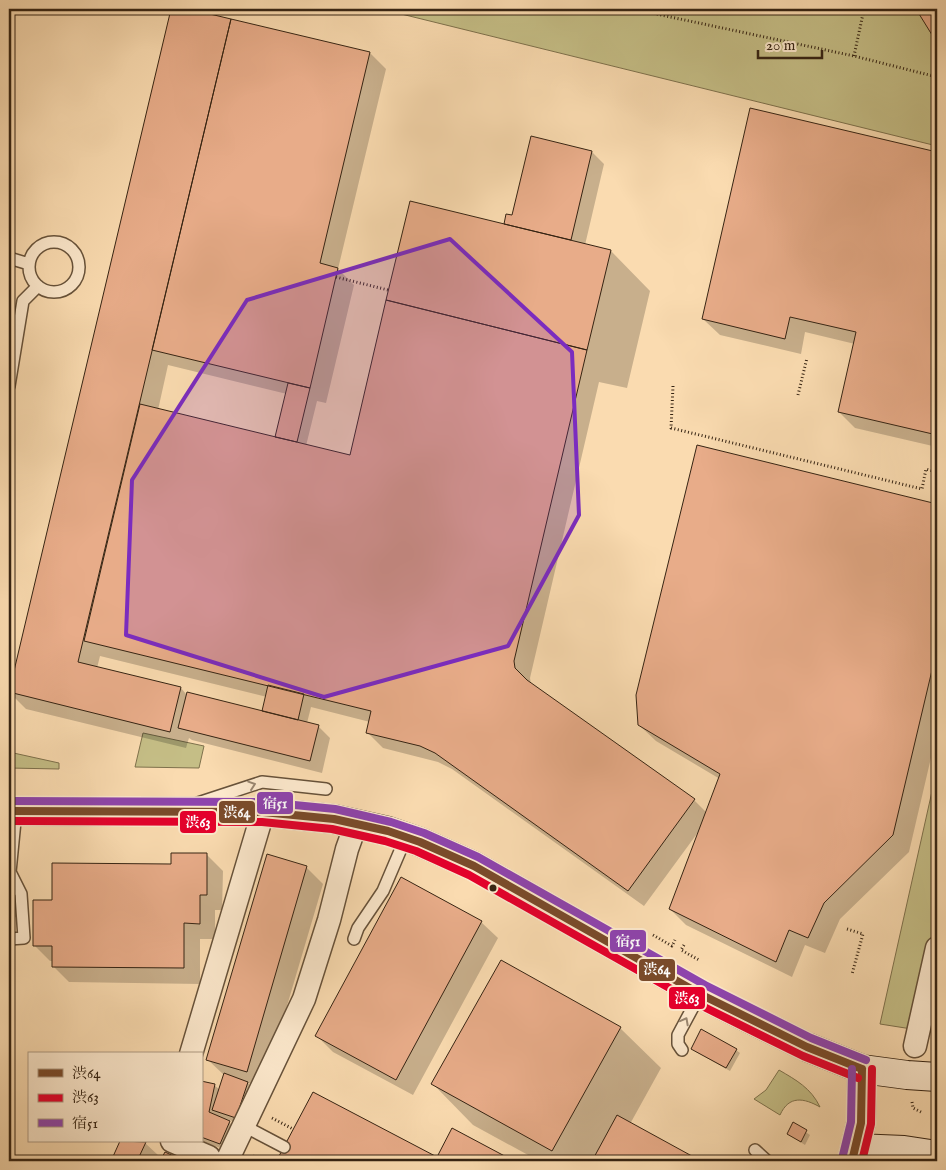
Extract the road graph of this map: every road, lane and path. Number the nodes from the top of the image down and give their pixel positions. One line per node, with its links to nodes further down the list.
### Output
1 (633, 9): 3 (path)
2 (864, 9): 3 (path)
3 (854, 56): 4 (path)
4 (937, 78)
5 (9, 258): 6 (lane)
6 (29, 264): 8 (lane); 8 (lane)
7 (336, 277): 9 (path)
8 (38, 286): 11 (lane)
9 (388, 290)
10 (807, 358): 13 (path)
11 (9, 386)
12 (674, 386): 14 (path)
13 (798, 395)
14 (937, 472)
15 (326, 789): 17 (lane, one-way to 15)
16 (12, 811): 17 (street); 23 (lane)
17 (172, 812): 18 (street)
18 (263, 812): 19 (street); 33 (street)
19 (356, 824): 20 (street); 39 (street)
20 (406, 837): 24 (lane); 30 (street)
21 (847, 929): 29 (path)
22 (653, 936): 25 (path)
23 (9, 939)
24 (354, 939)
25 (675, 940)
26 (684, 945): 28 (path)
27 (937, 948): 31 (street)
28 (699, 960)
29 (852, 974)
30 (700, 994): 32 (lane, one-way to 30); 34 (street)
31 (915, 1046)
32 (682, 1050)
33 (192, 1052)
34 (862, 1069): 35 (street); 44 (street)
35 (937, 1077)
36 (912, 1102): 37 (path)
37 (921, 1112)
38 (270, 1117): 40 (path)
39 (244, 1126): 42 (lane); 47 (street)
40 (294, 1129)
41 (174, 1142): 46 (street)
42 (284, 1147)
43 (755, 1150): 48 (lane)
44 (854, 1154): 45 (street)
45 (937, 1155)
46 (207, 1161)
47 (227, 1161)
48 (767, 1161)

